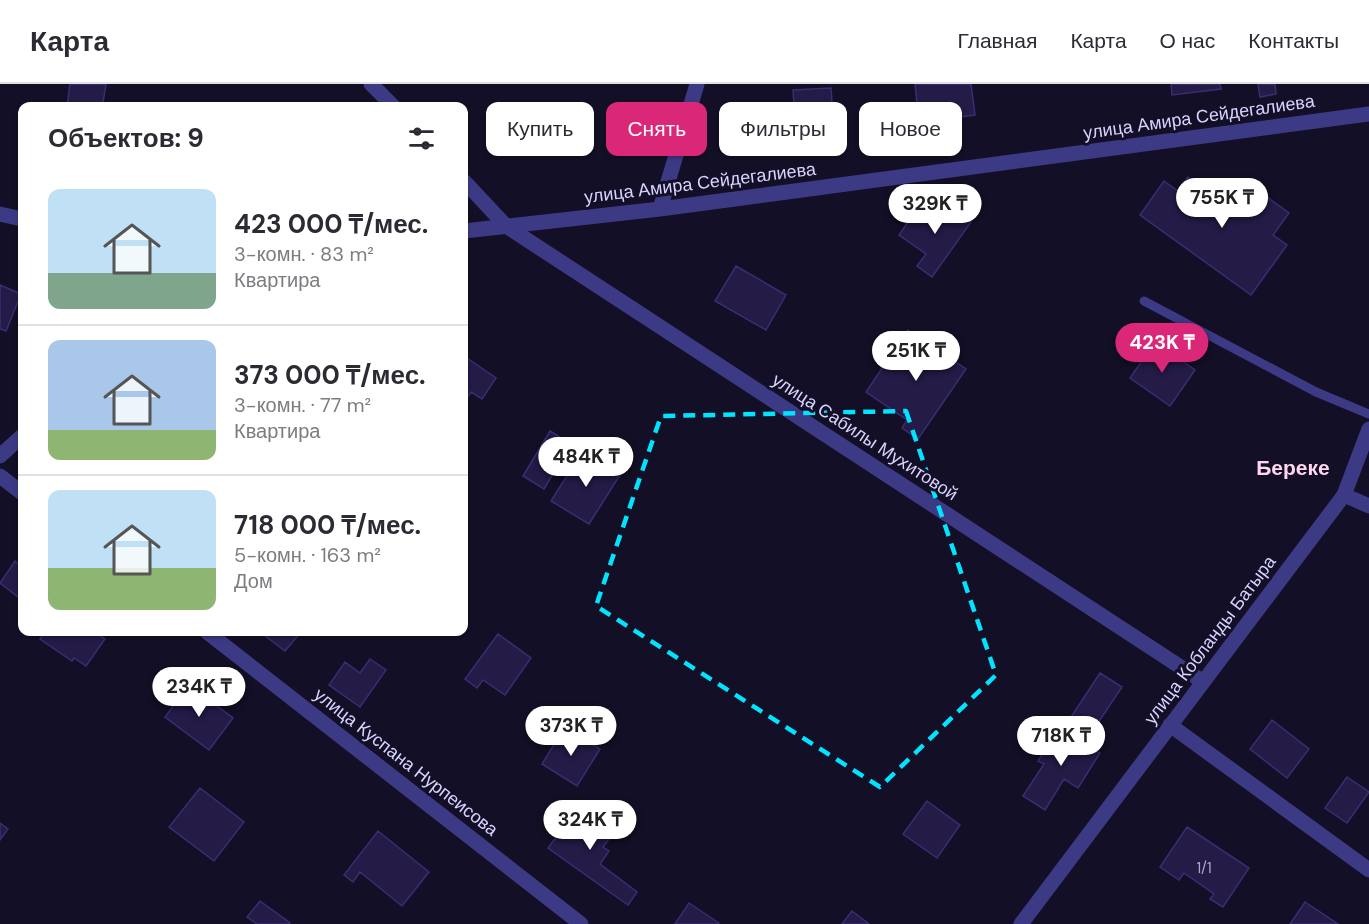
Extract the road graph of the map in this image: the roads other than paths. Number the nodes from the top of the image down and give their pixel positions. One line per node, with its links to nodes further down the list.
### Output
1 (371, 84): 3 (street)
2 (697, 84): 6 (street)
3 (389, 102)
4 (1369, 114): 6 (street, улица Амира Сейдегалиева)
5 (468, 185): 9 (street, улица Сабилы Мухитовой)
6 (660, 209): 9 (street, улица Амира Сейдегалиева)
7 (0, 214): 8 (street)
8 (18, 218)
9 (506, 226): 10 (street, улица Амира Сейдегалиева); 21 (street, улица Сабилы Мухитовой)
10 (468, 231)
11 (1144, 301): 12 (lane)
12 (1369, 414)
13 (1369, 429): 18 (street, улица Кобланды Батыра)
14 (18, 440): 15 (street)
15 (0, 456)
16 (0, 476): 17 (street)
17 (18, 490)
18 (1344, 495): 19 (street); 21 (street, улица Кобланды Батыра)
19 (1369, 506)
20 (212, 636): 24 (street, улица Куспана Нурпеисова)
21 (1202, 681): 22 (street, улица Кобланды Батыра)
22 (1170, 725): 23 (street); 25 (street, улица Кобланды Батыра)
23 (1369, 870)
24 (581, 924)
25 (1021, 924)

